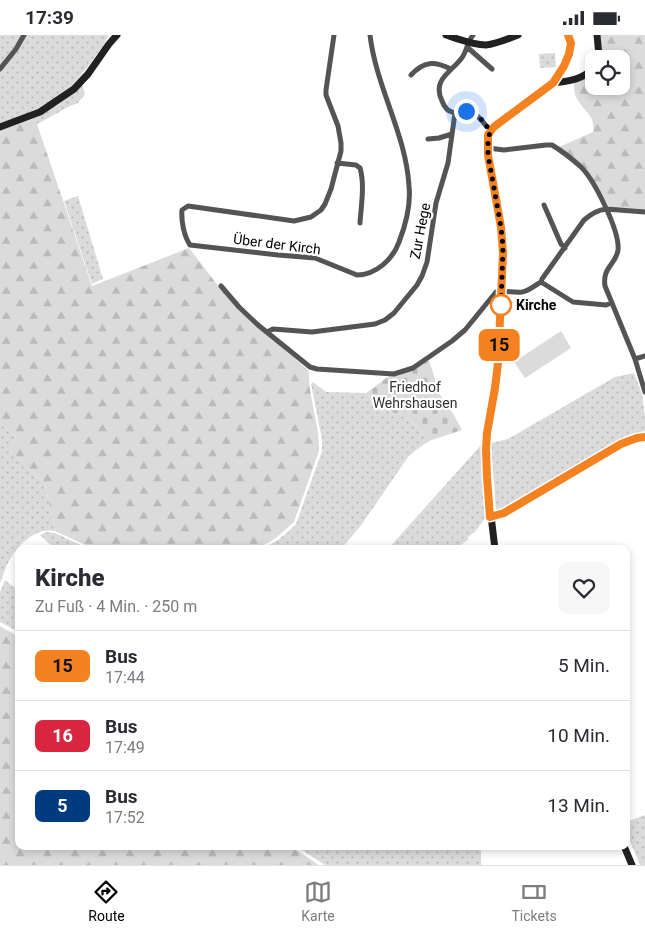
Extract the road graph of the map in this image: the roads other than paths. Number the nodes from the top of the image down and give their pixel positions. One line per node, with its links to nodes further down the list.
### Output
1 (24, 35): 12 (street)
2 (117, 35): 19 (street)
3 (334, 35): 24 (street)
4 (370, 35): 24 (street, Über der Kirch)
5 (446, 35): 10 (street)
6 (473, 35): 10 (street)
7 (518, 35): 10 (street)
8 (568, 35): 17 (street)
9 (597, 35): 11 (street)
10 (468, 45): 13 (street); 14 (street)
11 (599, 50)
12 (0, 69)
13 (451, 69): 15 (street); 18 (street)
14 (492, 69)
15 (411, 75)
16 (585, 75): 17 (street)
17 (553, 83): 20 (street)
18 (455, 113): 20 (street); 21 (street, Zur Hege)
19 (0, 127)
20 (490, 131): 23 (street)
21 (452, 133): 22 (street); 34 (street, Zur Hege)
22 (428, 139)
23 (488, 148): 26 (street); 32 (street)
24 (337, 163): 28 (street)
25 (544, 205): 29 (street)
26 (606, 209): 27 (street); 29 (street); 33 (street)
27 (644, 213)
28 (360, 223)
29 (565, 248): 30 (street)
30 (541, 282): 32 (street); 33 (street)
31 (221, 286): 34 (street)
32 (502, 291): 34 (street); 39 (street)
33 (612, 303): 36 (street)
34 (267, 332)
35 (645, 355): 36 (street)
36 (635, 359): 37 (street)
37 (645, 392)
38 (645, 437): 39 (street)
39 (490, 517): 40 (street)
40 (494, 545)
41 (626, 850): 42 (street)
42 (632, 865)

